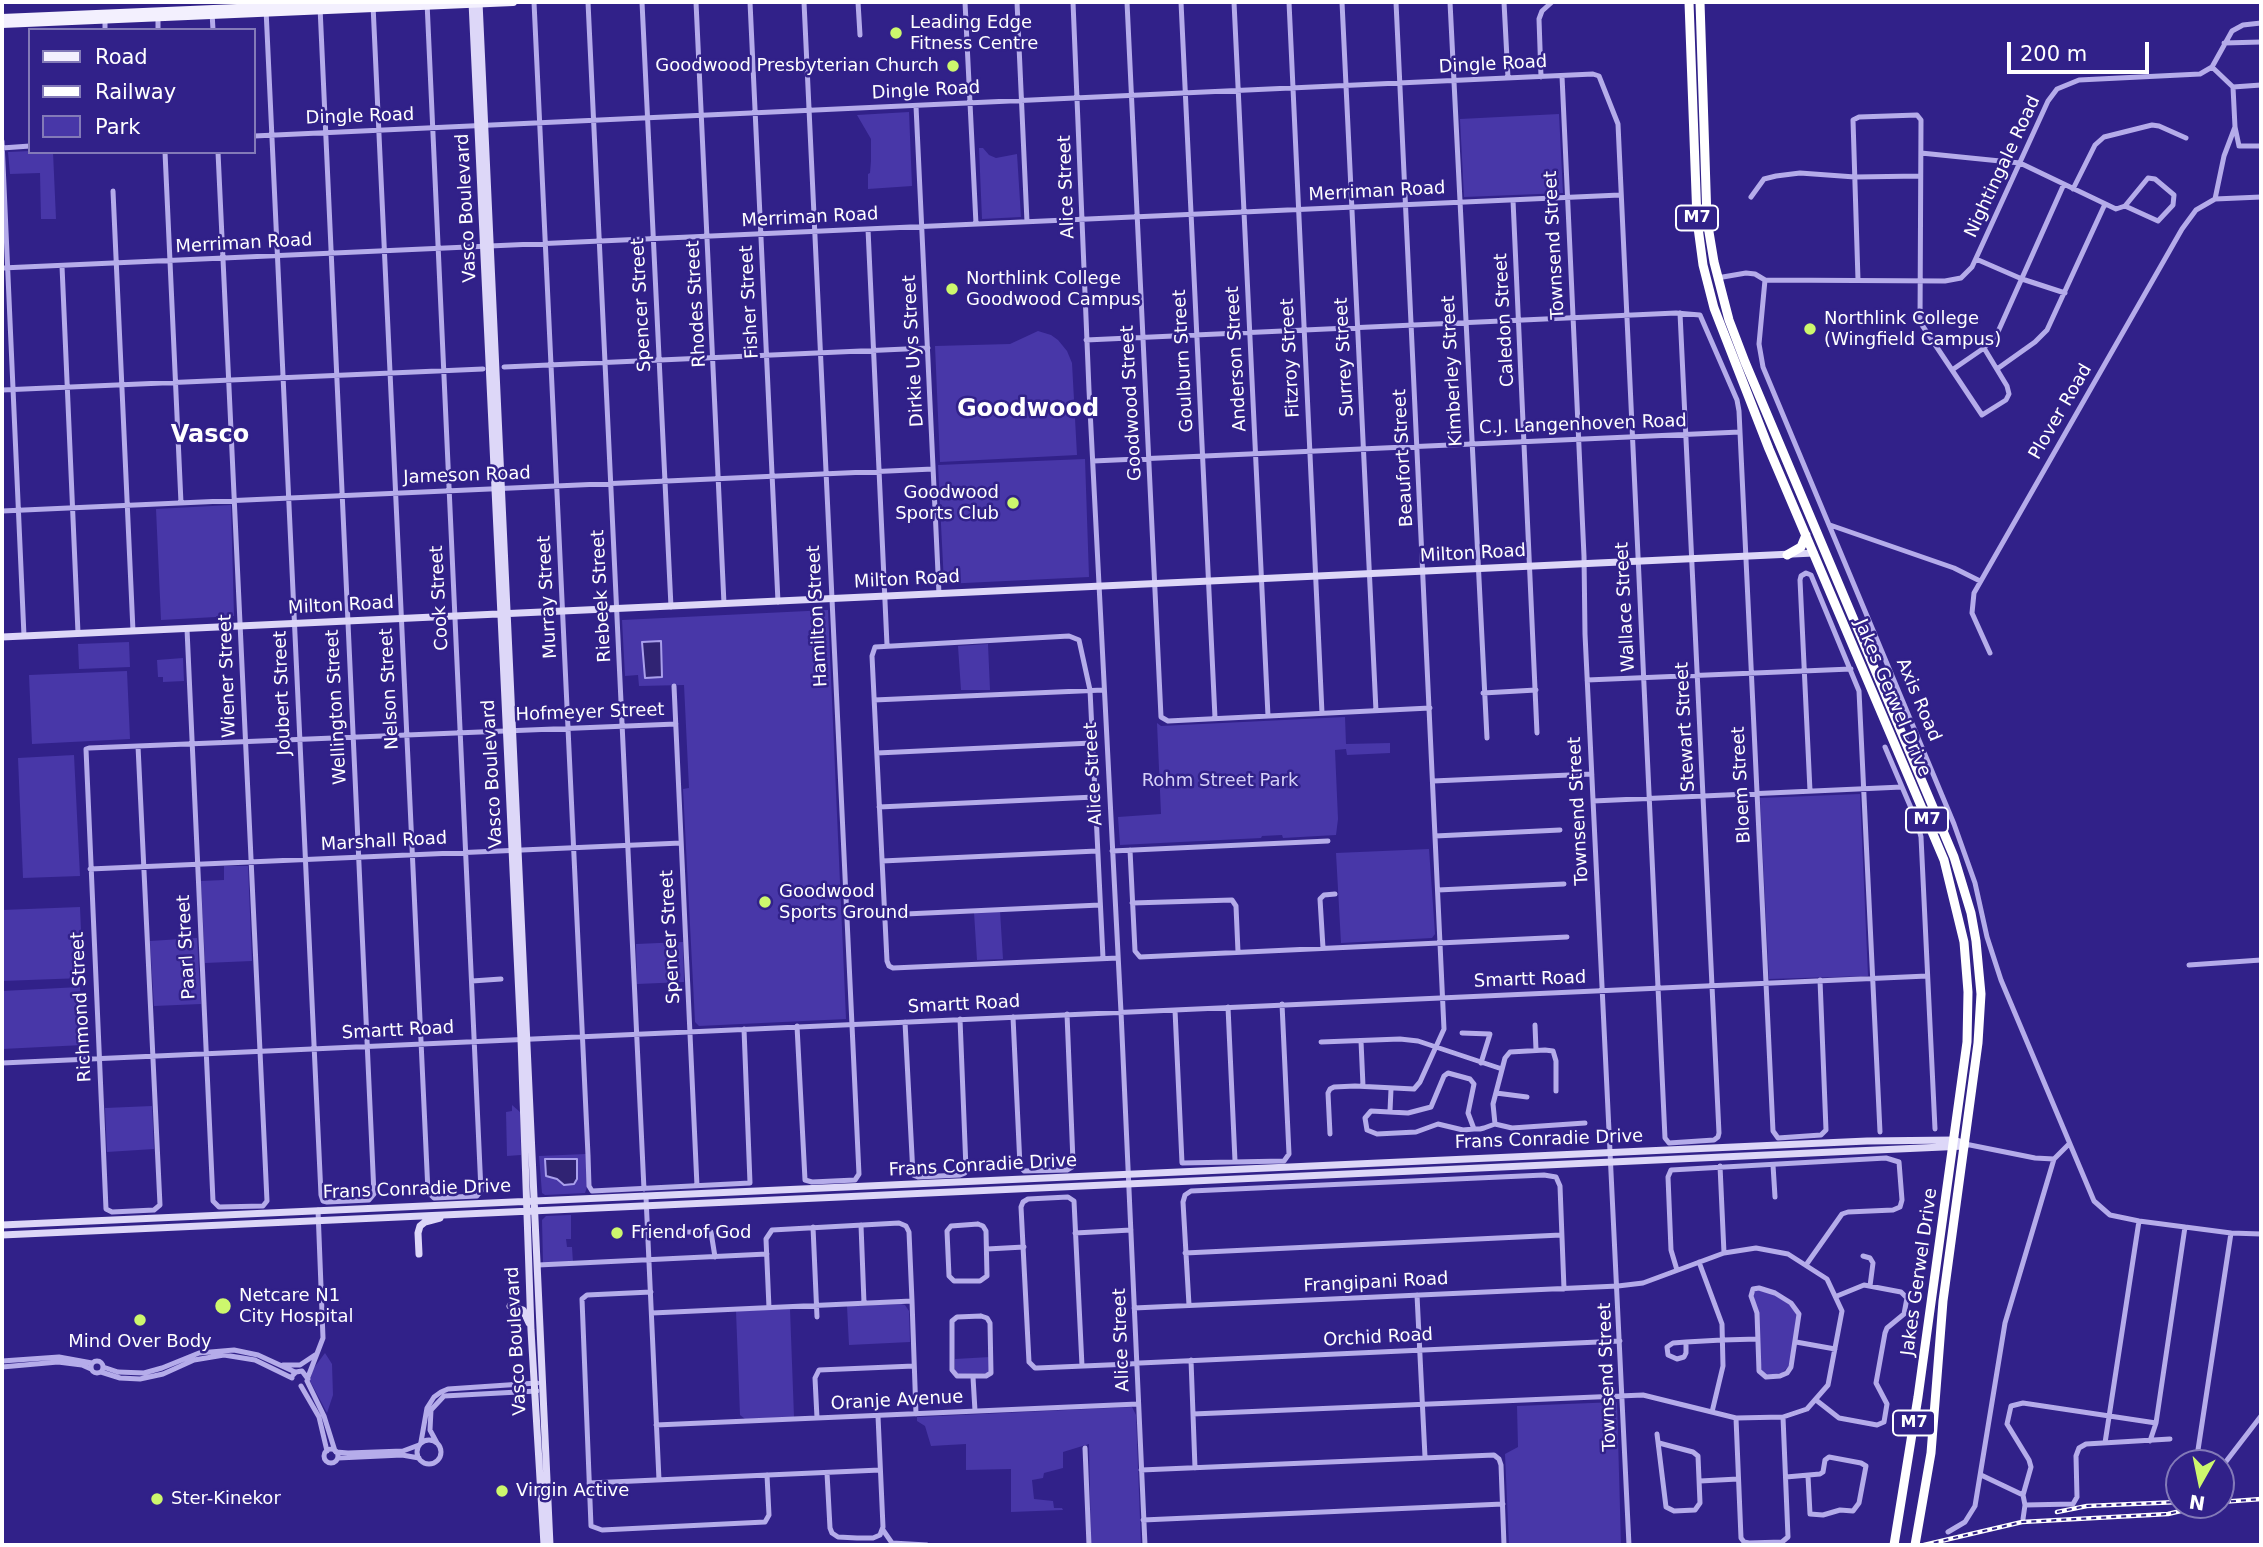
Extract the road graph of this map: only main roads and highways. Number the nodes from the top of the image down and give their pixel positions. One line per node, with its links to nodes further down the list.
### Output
1 (513, 2): 4 (main road)
2 (1689, 2): 10 (highway, Jakes Gerwel Drive / M7)
3 (1700, 2): 11 (highway, Jakes Gerwel Drive / M7)
4 (476, 3): 6 (main road); 18 (main road, Vasco Boulevard)
5 (375, 4): 6 (main road); 8 (main road)
6 (427, 4)
7 (2, 18): 8 (main road)
8 (18, 20): 9 (main road)
9 (2, 24)
10 (1703, 265): 11 (highway); 12 (highway, Jakes Gerwel Drive / M7)
11 (1717, 278): 12 (highway); 13 (highway, Jakes Gerwel Drive / M7)
12 (1739, 374): 14 (highway, Jakes Gerwel Drive / M7)
13 (1785, 454): 15 (highway); 17 (highway, Jakes Gerwel Drive / M7)
14 (1806, 535): 15 (highway, Jakes Gerwel Drive / M7); 16 (highway)
15 (1814, 554): 16 (main road, Milton Road); 17 (highway); 20 (highway, Jakes Gerwel Drive / M7)
16 (1787, 555): 18 (main road, Milton Road)
17 (1849, 606): 21 (highway, Jakes Gerwel Drive / M7)
18 (504, 614): 19 (main road, Milton Road); 24 (main road, Vasco Boulevard)
19 (2, 637)
20 (1953, 1144): 21 (main road, Frans Conradie Drive); 22 (main road, Frans Conradie Drive); 22 (main road, Frans Conradie Drive); 37 (highway, Jakes Gerwel Drive / M7)
21 (1967, 1145): 38 (highway, Jakes Gerwel Drive / M7)
22 (1128, 1179): 23 (main road, Frans Conradie Drive)
23 (646, 1197): 24 (main road, Frans Conradie Drive); 25 (main road, Frans Conradie Drive)
24 (531, 1202): 25 (main road, Vasco Boulevard); 27 (main road, Frans Conradie Drive)
25 (531, 1211): 26 (main road, Frans Conradie Drive); 33 (main road, Vasco Boulevard); 34 (main road, Vasco Boulevard)
26 (457, 1214): 28 (main road, Frans Conradie Drive); 29 (main road)
27 (2, 1225)
28 (2, 1235)
29 (418, 1236): 30 (main road); 31 (main road)
30 (428, 1242)
31 (419, 1254)
32 (510, 1306): 33 (main road)
33 (531, 1330): 34 (main road, Vasco Boulevard)
34 (539, 1387): 35 (main road, Vasco Boulevard); 36 (main road, Vasco Boulevard)
35 (544, 1545)
36 (550, 1545)
37 (1894, 1545)
38 (1915, 1545)

